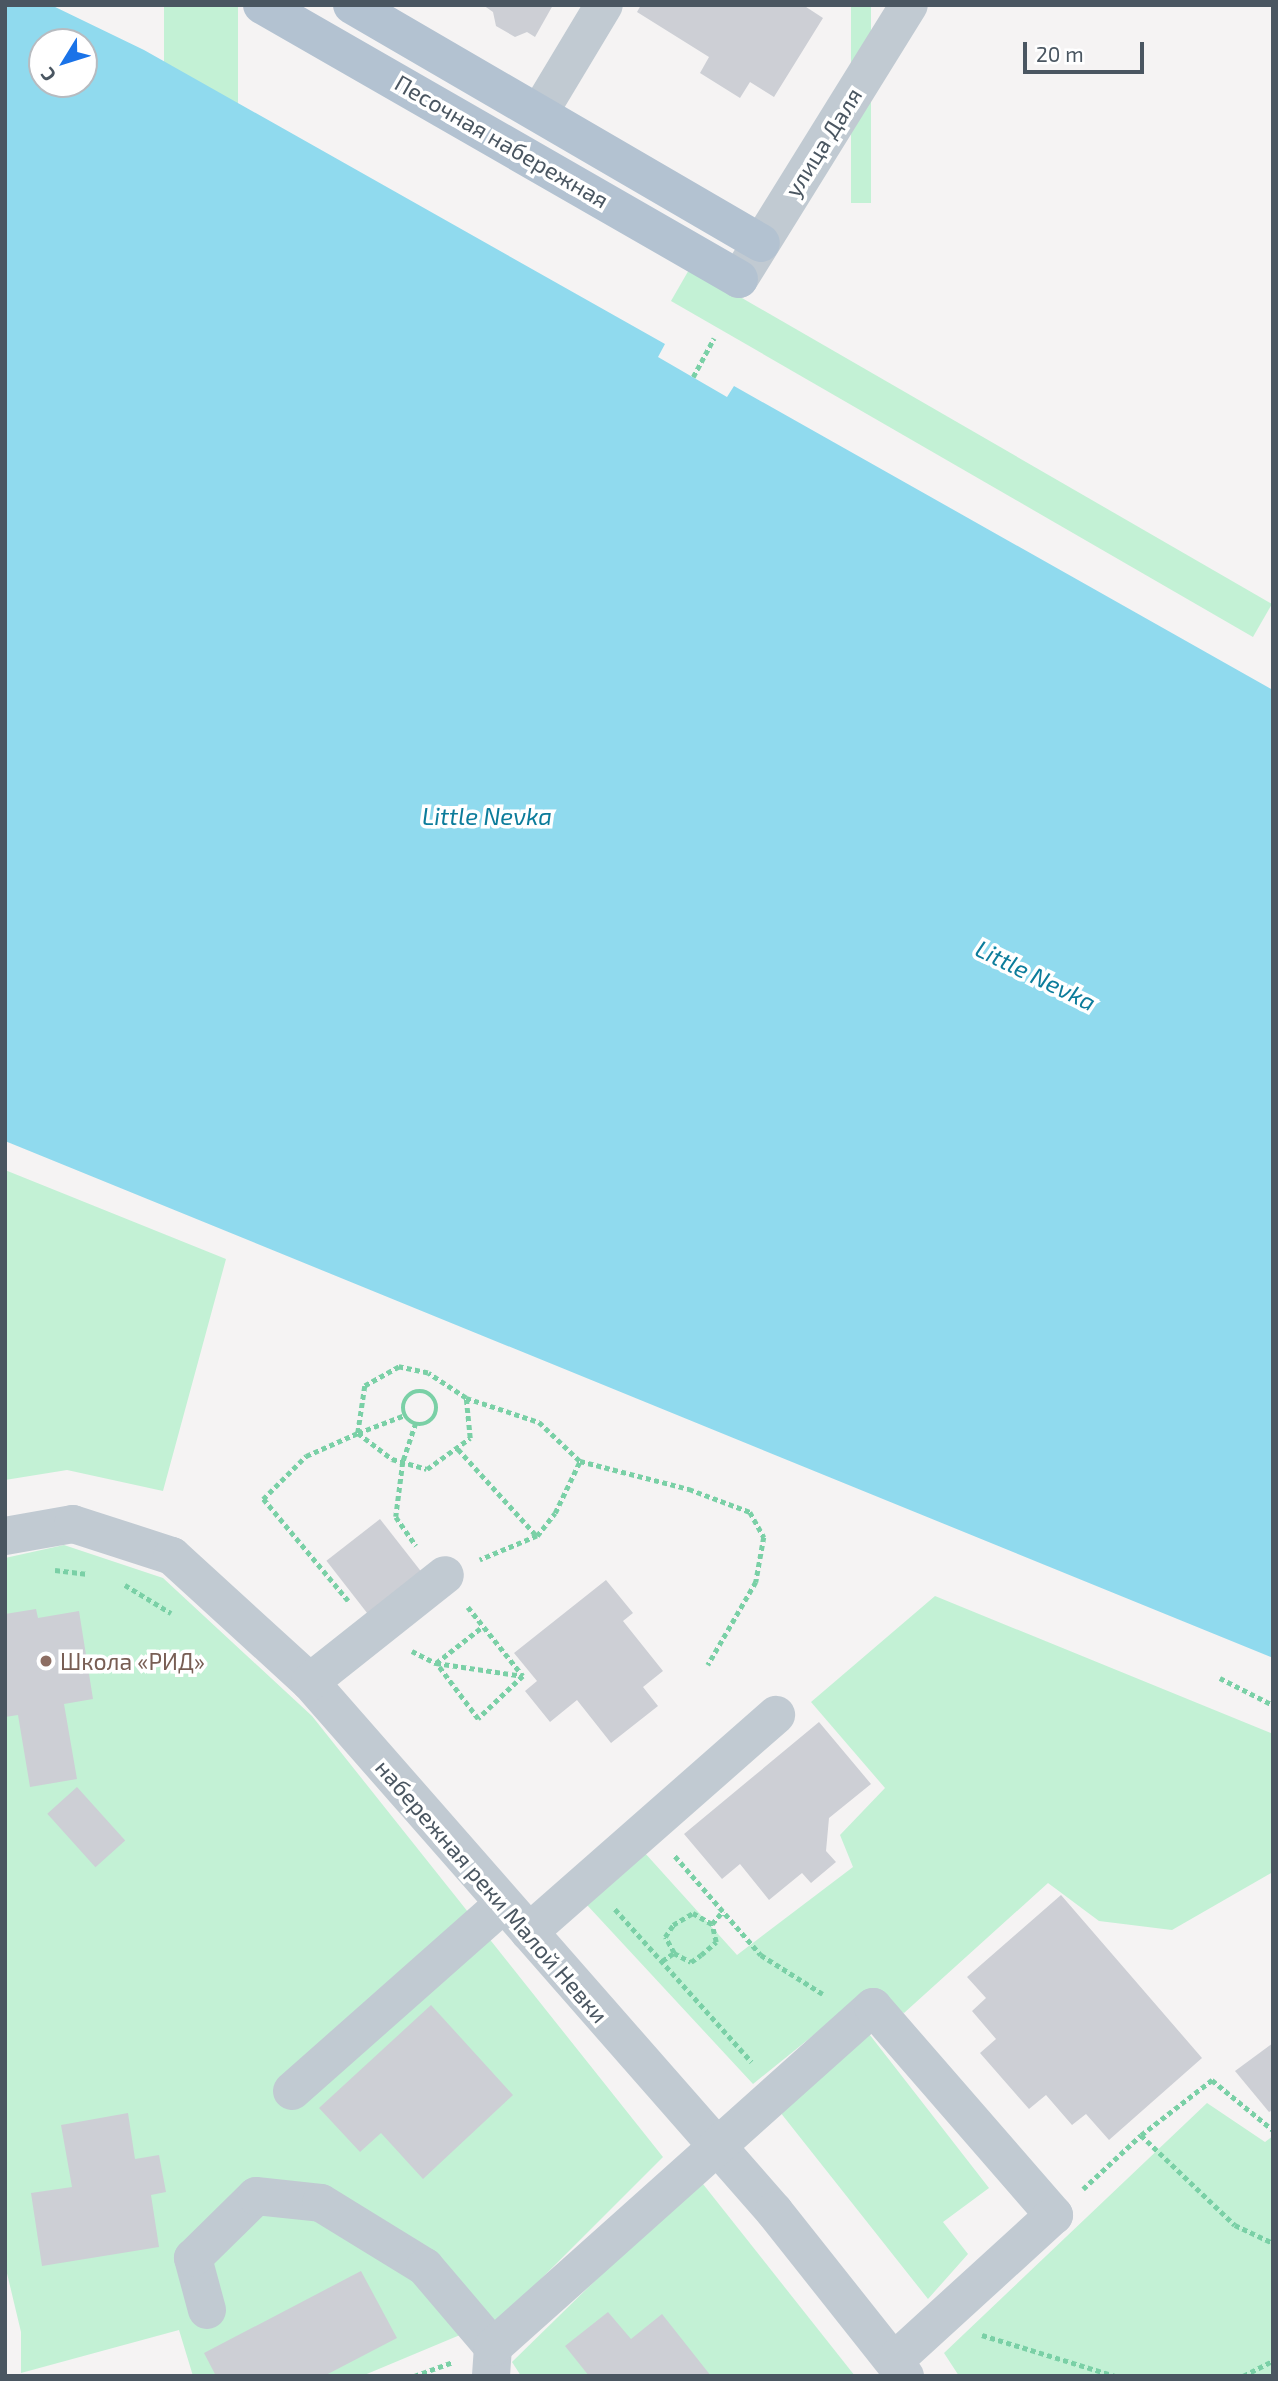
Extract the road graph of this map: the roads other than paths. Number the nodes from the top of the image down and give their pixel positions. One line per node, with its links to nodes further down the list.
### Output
1 (262, 5): 8 (main road, Песочная набережная)
2 (352, 5): 5 (main road, Песочная набережная)
3 (604, 5): 6 (street)
4 (909, 5): 7 (street, улица Даля)
5 (394, 15): 7 (main road, Песочная набережная)
6 (545, 103)
7 (761, 243): 8 (street, улица Даля)
8 (740, 279)
9 (5, 1536): 11 (street, набережная реки Малой Невки)
10 (445, 1575): 11 (street)
11 (310, 1682): 13 (street, набережная реки Малой Невки)
12 (776, 1715): 14 (street)
13 (502, 1905): 14 (street, набережная реки Малой Невки); 15 (street)
14 (529, 1932): 16 (street, набережная реки Малой Невки)
15 (292, 2091)
16 (717, 2146): 18 (street); 19 (street, набережная реки Малой Невки); 19 (street)
17 (207, 2310): 18 (street)
18 (492, 2361)
19 (900, 2368)

